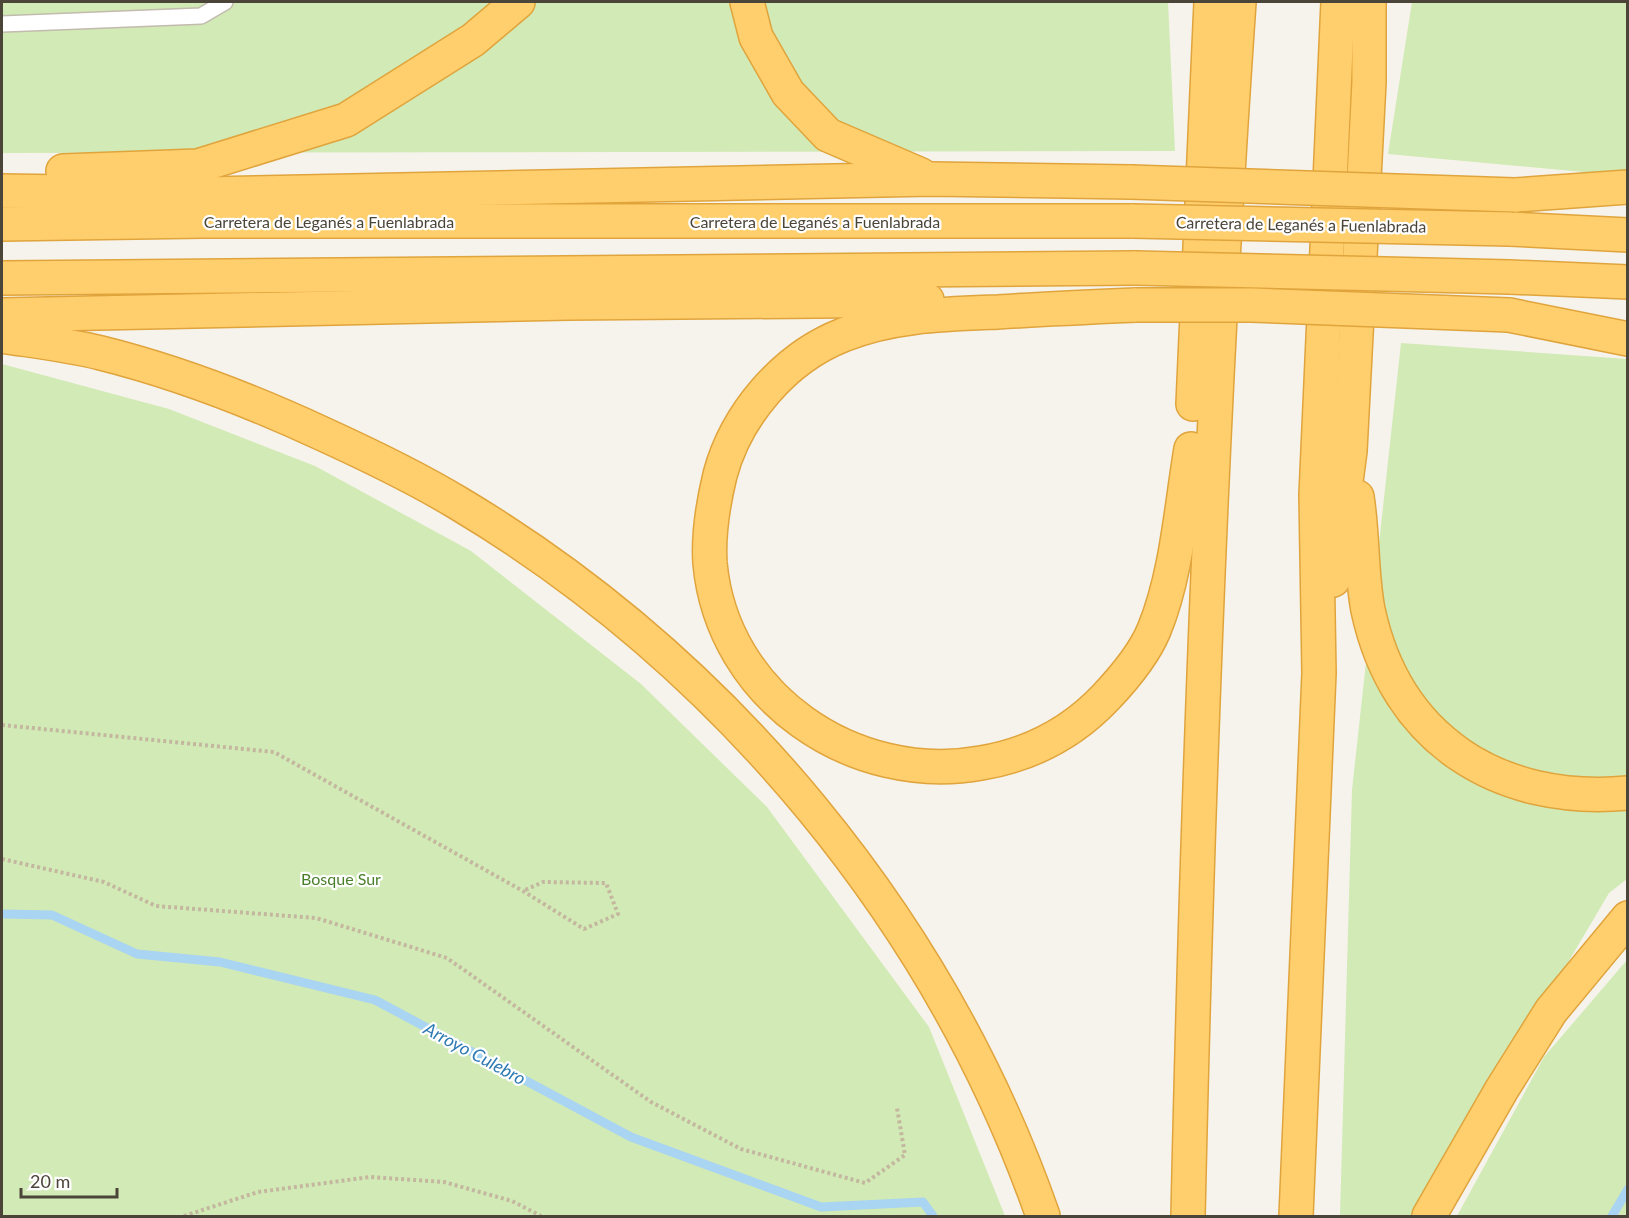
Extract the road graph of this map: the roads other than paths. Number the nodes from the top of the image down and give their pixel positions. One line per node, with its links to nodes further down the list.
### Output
1 (225, 2): 8 (lane)
2 (518, 2): 10 (highway)
3 (747, 2): 11 (highway)
4 (1338, 2): 28 (highway)
5 (1369, 2): 9 (highway)
6 (1386, 2): 9 (highway)
7 (1217, 4): 26 (highway); 30 (highway)
8 (2, 24)
9 (1369, 82): 27 (highway)
10 (2, 173)
11 (931, 179): 13 (highway); 14 (highway, bridge)
12 (1628, 187): 14 (highway)
13 (2, 191)
14 (1515, 195): 15 (highway)
15 (1628, 203)
16 (2, 224): 17 (highway, Carretera de Leganés a Fuenlabrada, bridge)
17 (1628, 235)
18 (2, 278): 19 (highway, bridge)
19 (1628, 282)
20 (1136, 305): 21 (highway); 22 (highway, bridge); 26 (highway)
21 (2, 315)
22 (1509, 315): 23 (highway); 25 (highway)
23 (1628, 321)
24 (2, 336): 32 (highway)
25 (1628, 339)
26 (1191, 449): 30 (highway)
27 (1350, 451): 28 (highway); 29 (highway)
28 (1319, 672): 34 (highway)
29 (1628, 793)
30 (1198, 795): 33 (highway)
31 (1628, 918): 35 (highway)
32 (1043, 1216)
33 (1188, 1216)
34 (1296, 1216)
35 (1430, 1216)

